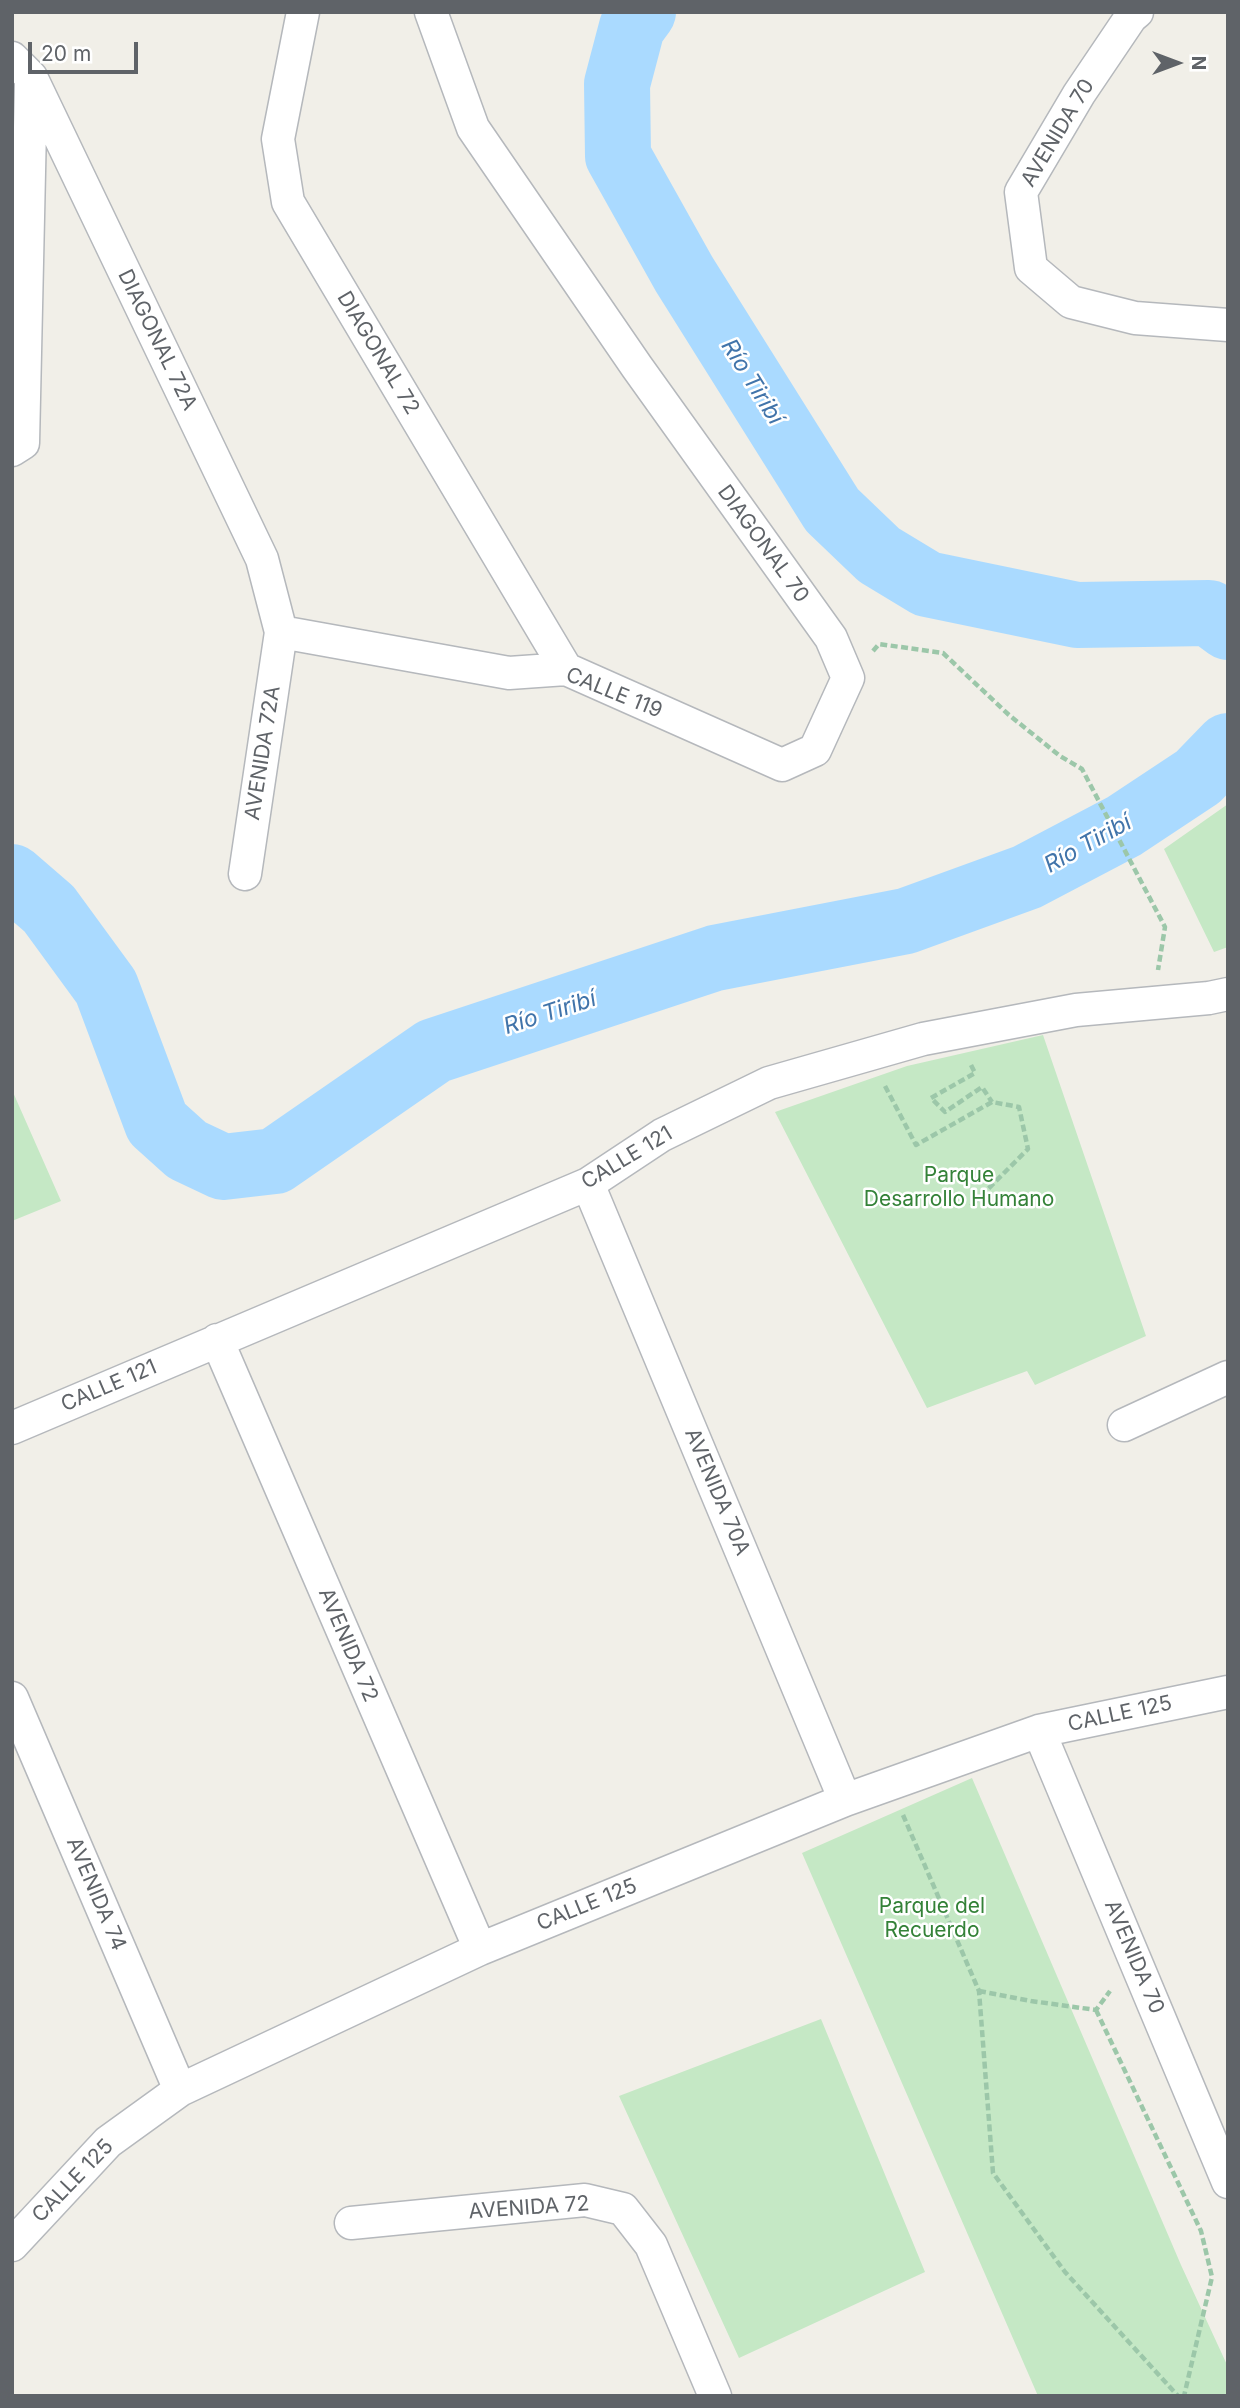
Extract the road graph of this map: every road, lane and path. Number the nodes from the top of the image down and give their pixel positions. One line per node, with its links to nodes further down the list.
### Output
1 (303, 12): 8 (street, DIAGONAL 72)
2 (431, 12): 9 (street, DIAGONAL 70)
3 (1137, 12): 5 (street, AVENIDA 70)
4 (21, 68): 6 (street); 7 (street, DIAGONAL 72A)
5 (1228, 325)
6 (18, 446)
7 (281, 632): 8 (street, CALLE 119); 10 (street, AVENIDA 72A)
8 (566, 669): 9 (street, CALLE 119)
9 (848, 678): 11 (path)
10 (245, 874)
11 (1165, 928)
12 (1228, 994): 16 (street, CALLE 121)
13 (970, 1063): 15 (path)
14 (879, 1076): 15 (path)
15 (992, 1102): 17 (path)
16 (588, 1184): 18 (street, CALLE 121); 26 (street, AVENIDA 70A)
17 (971, 1206)
18 (216, 1340): 21 (street, CALLE 121); 27 (street, AVENIDA 72)
19 (1228, 1377): 20 (street)
20 (1124, 1425)
21 (12, 1428)
22 (1228, 1692): 24 (street, CALLE 125)
23 (12, 1698): 31 (street, AVENIDA 74)
24 (1040, 1731): 25 (street, CALLE 125); 28 (street, AVENIDA 70)
25 (889, 1785): 26 (street, CALLE 125); 29 (path)
26 (845, 1800): 27 (street, CALLE 125)
27 (480, 1949): 31 (street, CALLE 125)
28 (1135, 1961): 30 (path); 32 (street, AVENIDA 70)
29 (979, 1991): 30 (path); 36 (path)
30 (1096, 2010): 37 (path)
31 (180, 2090): 34 (street, CALLE 125)
32 (1228, 2182)
33 (351, 2223): 35 (street, AVENIDA 72)
34 (12, 2245)
35 (715, 2396)
36 (1178, 2396)
37 (1184, 2396)

